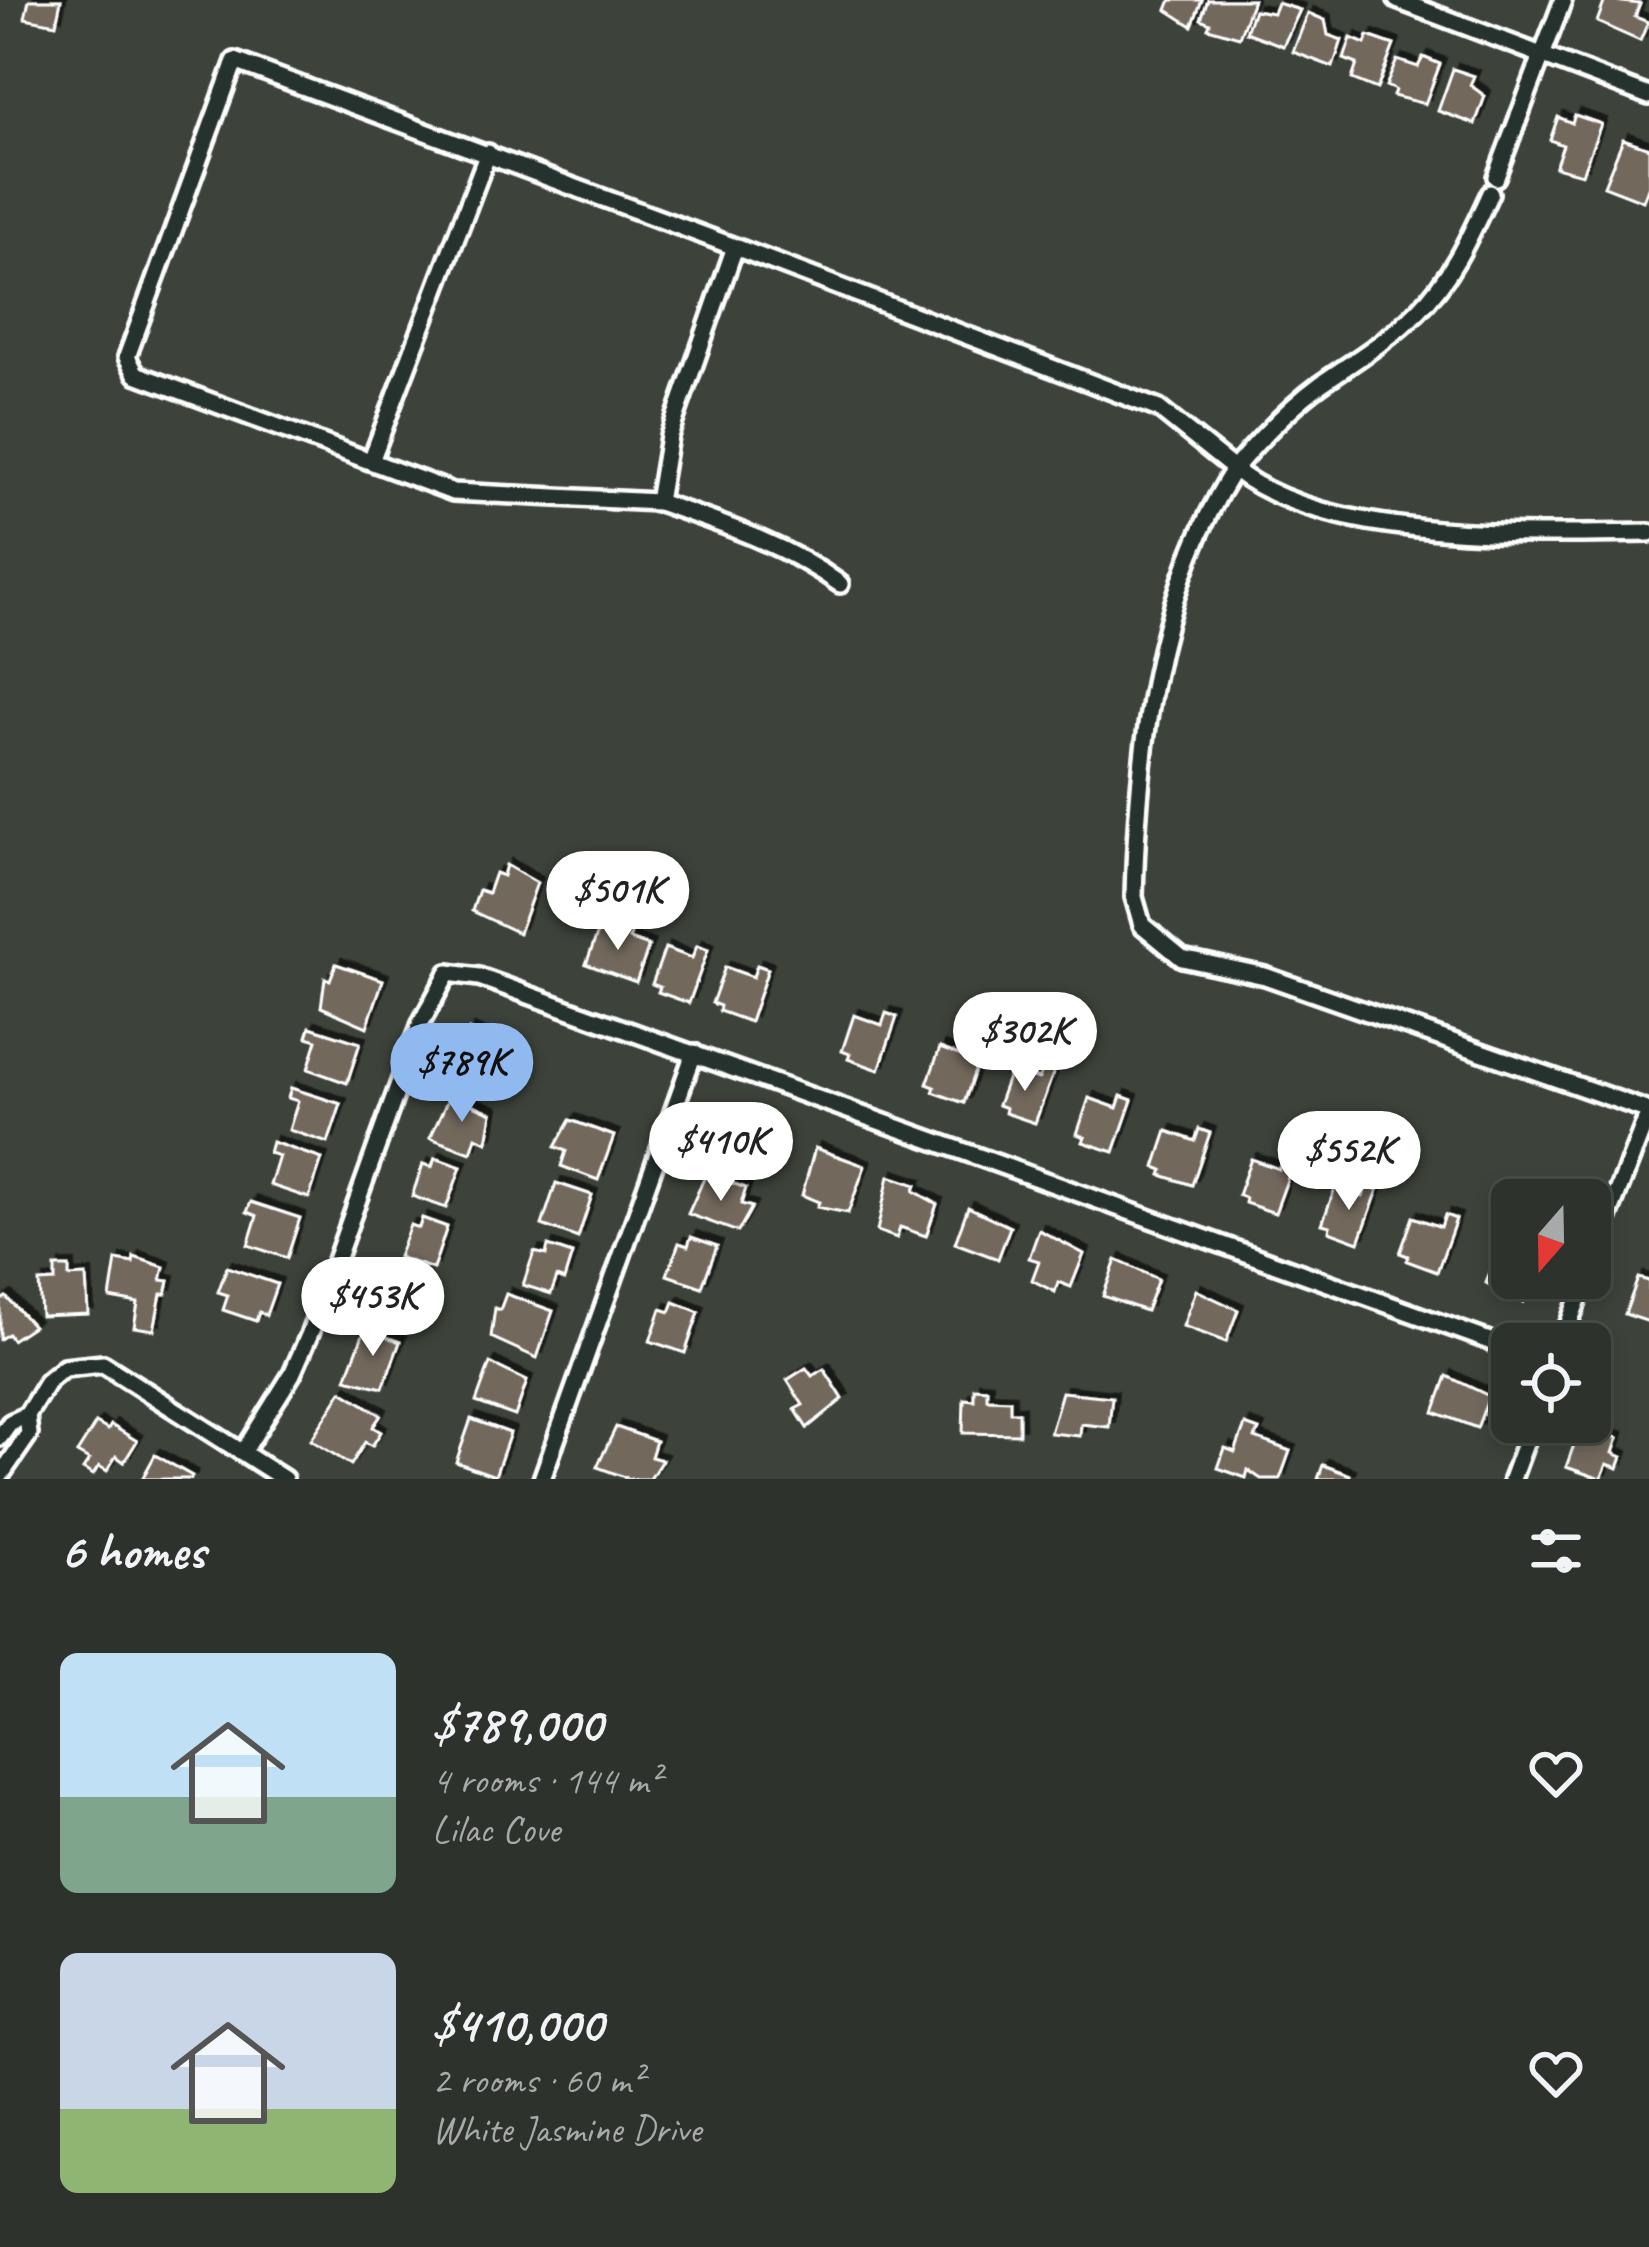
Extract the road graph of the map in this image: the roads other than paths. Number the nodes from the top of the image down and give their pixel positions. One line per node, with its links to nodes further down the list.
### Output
1 (1397, 0): 3 (street)
2 (1563, 0): 3 (street)
3 (1543, 56): 4 (street); 8 (street)
4 (1649, 96)
5 (488, 153): 6 (street); 7 (street); 7 (street)
6 (735, 247): 8 (street); 9 (street)
7 (371, 461): 9 (street)
8 (1234, 469): 10 (street); 13 (street)
9 (658, 502): 11 (street)
10 (1649, 533)
11 (840, 584)
12 (694, 1054): 15 (street); 19 (street); 22 (street)
13 (1649, 1111): 14 (street)
14 (1611, 1210)
15 (1491, 1341)
16 (27, 1415): 17 (street); 19 (street); 20 (street)
17 (0, 1437)
18 (1525, 1443): 23 (street)
19 (244, 1451): 21 (street)
20 (0, 1476)
21 (284, 1479)
22 (542, 1479)
23 (1512, 1479)

